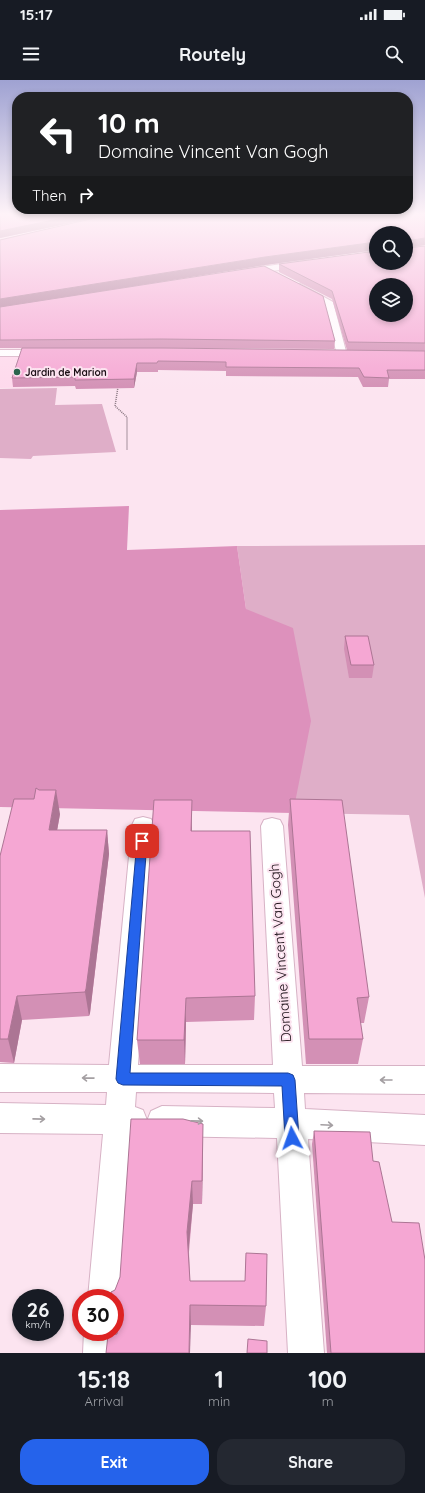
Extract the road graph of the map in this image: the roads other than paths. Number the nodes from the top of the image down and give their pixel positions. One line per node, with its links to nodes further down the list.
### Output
1 (237, 273): 3 (street)
2 (273, 273): 6 (street)
3 (233, 274)
4 (0, 353): 5 (street)
5 (59, 353)
6 (328, 355)
7 (143, 825): 10 (street)
8 (272, 826): 11 (street, Domaine Vincent Van Gogh)
9 (0, 1078): 10 (street, one-way to 9)
10 (123, 1079): 11 (street); 14 (street)
11 (288, 1080): 12 (street, one-way to 11); 15 (street, Domaine Vincent Van Gogh)
12 (425, 1080)
13 (0, 1118): 14 (street, one-way to 14)
14 (119, 1120): 15 (street, one-way to 15); 17 (street)
15 (291, 1123): 16 (street, one-way to 16); 20 (street, Domaine Vincent Van Gogh)
16 (425, 1130)
17 (106, 1289)
18 (102, 1341): 19 (street)
19 (101, 1353)
20 (306, 1353)

